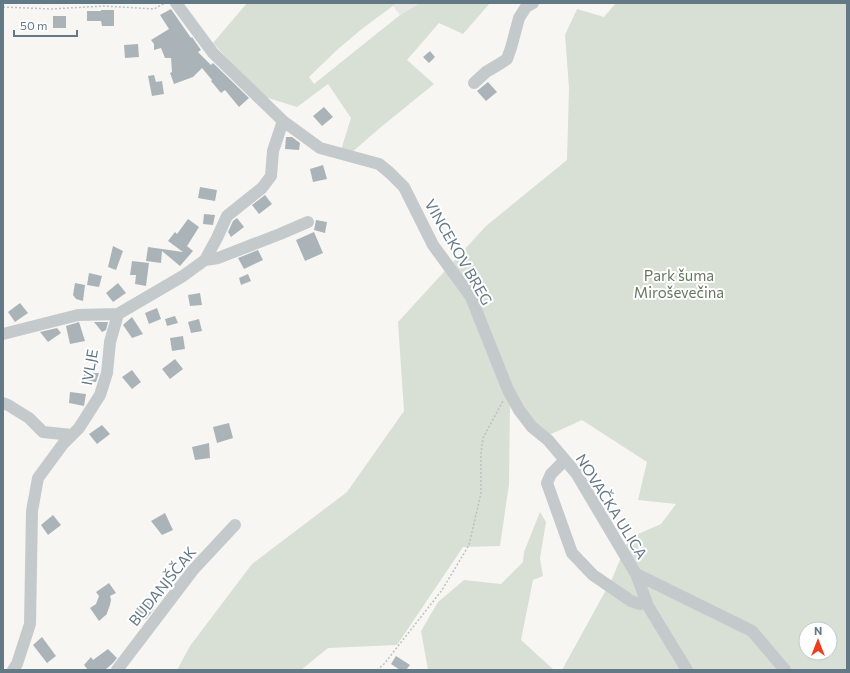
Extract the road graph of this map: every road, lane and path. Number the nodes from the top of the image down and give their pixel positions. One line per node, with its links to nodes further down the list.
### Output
1 (165, 3): 4 (path)
2 (176, 3): 6 (street, VINCEKOV BREG)
3 (533, 3): 5 (street)
4 (3, 7)
5 (474, 83)
6 (283, 121): 8 (street); 11 (street, VINCEKOV BREG)
7 (308, 222): 8 (street)
8 (205, 260): 9 (street)
9 (118, 314): 10 (street); 13 (street, IVLJE)
10 (3, 334)
11 (508, 390): 14 (street, NOVAČKA ULICA); 20 (path)
12 (3, 403): 13 (street)
13 (72, 435): 18 (street, IVLJE)
14 (565, 460): 16 (street, NOVAČKA ULICA); 17 (street)
15 (235, 525): 19 (street, BUDANJŠČAK)
16 (636, 574): 17 (street); 22 (street, NOVAČKA ULICA)
17 (646, 600): 21 (street)
18 (13, 670)
19 (117, 670)
20 (377, 670)
21 (687, 670)
22 (785, 670)

